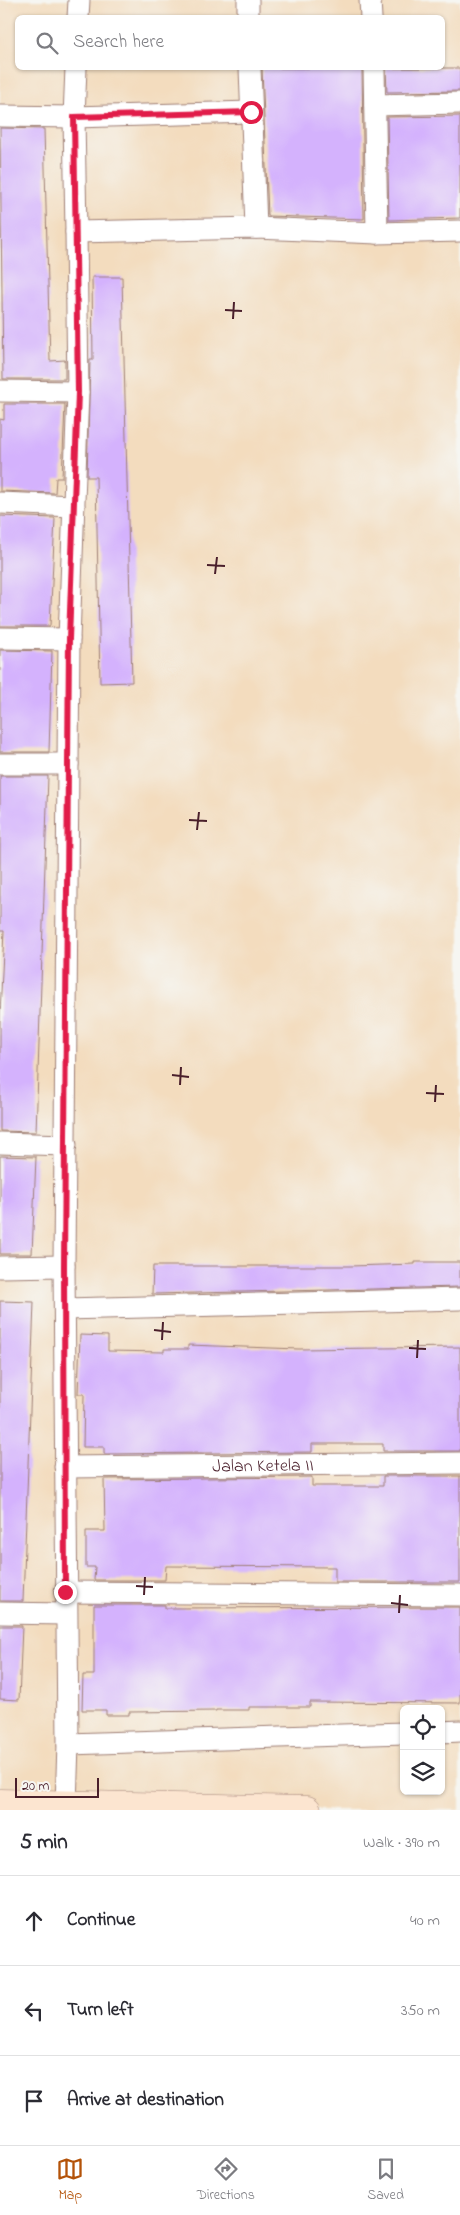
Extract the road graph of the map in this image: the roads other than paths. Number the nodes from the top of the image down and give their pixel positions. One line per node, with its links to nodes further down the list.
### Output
1 (78, 0): 4 (street)
2 (248, 0): 5 (street)
3 (370, 0): 6 (street)
4 (78, 15)
5 (248, 15)
6 (371, 15)
7 (76, 70): 14 (street)
8 (250, 70): 12 (street)
9 (374, 70): 11 (street)
10 (460, 104): 11 (street)
11 (375, 105): 18 (street)
12 (251, 112): 14 (street); 15 (street)
13 (0, 116): 14 (street)
14 (74, 117): 17 (street)
15 (256, 228): 17 (street); 18 (street)
16 (460, 231): 18 (street)
17 (76, 232): 20 (street)
18 (376, 233)
19 (0, 390): 20 (street)
20 (78, 392): 22 (street)
21 (0, 503): 22 (street)
22 (74, 506): 24 (street)
23 (0, 638): 24 (street)
24 (69, 639): 26 (street)
25 (0, 764): 26 (street)
26 (68, 764): 28 (street)
27 (0, 1143): 28 (street)
28 (66, 1145): 29 (street)
29 (64, 1266): 30 (street); 32 (street)
30 (0, 1267)
31 (460, 1299): 32 (street)
32 (65, 1309): 34 (street)
33 (460, 1463): 34 (street, Jalan Ketela II)
34 (65, 1467): 35 (street)
35 (65, 1592): 36 (street); 38 (street)
36 (460, 1595)
37 (0, 1613): 38 (street)
38 (65, 1614): 42 (street)
39 (445, 1732): 40 (street)
40 (460, 1732)
41 (400, 1733): 42 (street)
42 (68, 1744): 44 (street)
43 (0, 1803): 44 (street)
44 (66, 1805): 45 (street)
45 (228, 1809): 46 (street)
46 (307, 1810)

